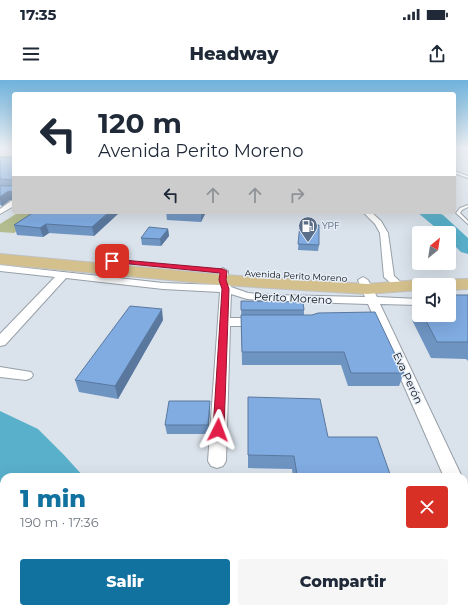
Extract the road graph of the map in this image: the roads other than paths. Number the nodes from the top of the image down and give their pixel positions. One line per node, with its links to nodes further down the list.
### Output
1 (456, 173): 2 (lane)
2 (468, 177)
3 (12, 204): 5 (street)
4 (468, 206): 7 (lane)
5 (0, 212)
6 (369, 214): 16 (street)
7 (468, 224)
8 (0, 250): 12 (main road, Avenida Perito Moreno)
9 (0, 259): 12 (main road, Avenida Perito Moreno)
10 (0, 268): 11 (street)
11 (62, 276): 12 (street); 21 (street)
12 (224, 280): 17 (main road, Avenida Perito Moreno); 19 (street)
13 (456, 284): 14 (main road)
14 (468, 284)
15 (412, 285): 16 (main road, Avenida Perito Moreno)
16 (400, 286): 17 (main road, Avenida Perito Moreno)
17 (368, 290): 18 (street); 25 (street, Eva Perón)
18 (412, 300)
19 (224, 322): 20 (street); 24 (street)
20 (271, 322)
21 (0, 342)
22 (0, 372): 23 (street)
23 (26, 375)
24 (217, 461)
25 (451, 473)

